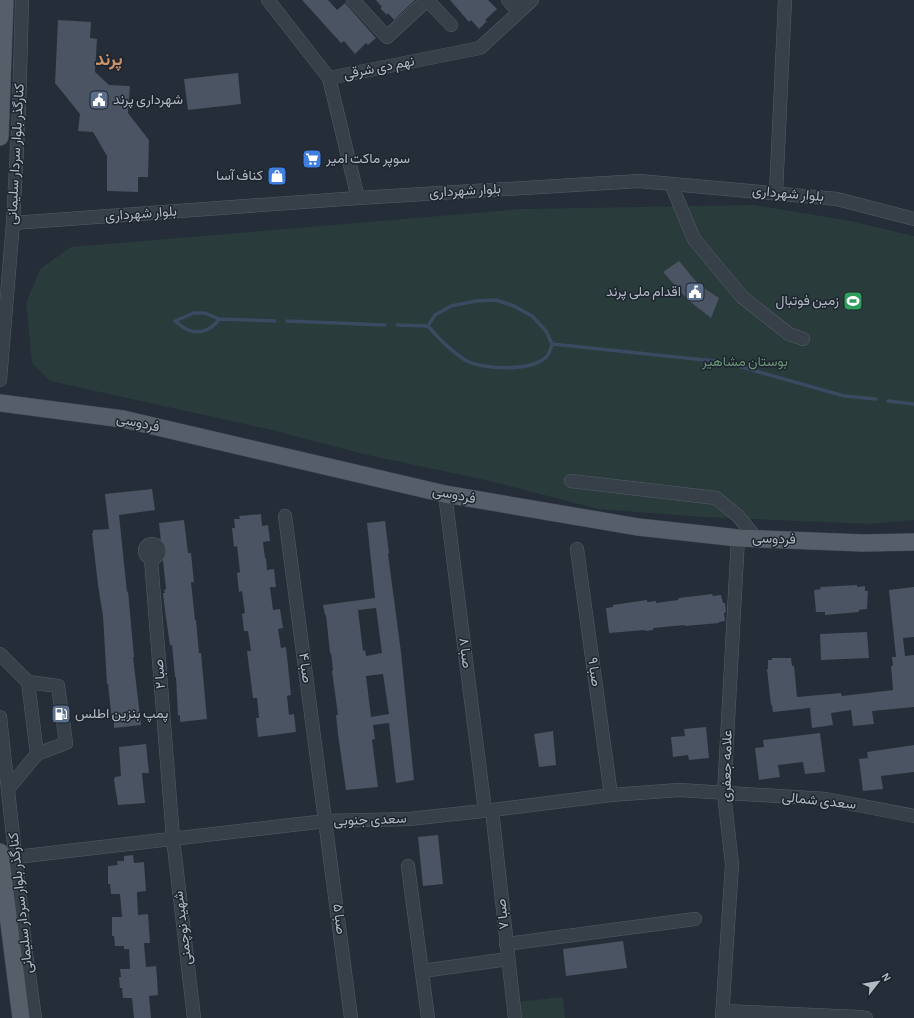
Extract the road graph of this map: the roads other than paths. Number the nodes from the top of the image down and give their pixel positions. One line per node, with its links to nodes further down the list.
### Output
1 (5, 0): 12 (main road)
2 (22, 0): 17 (street, کنارگذر بلوار سردار سلیمانی)
3 (268, 0): 11 (street)
4 (353, 0): 5 (street)
5 (427, 0): 10 (street)
6 (508, 0): 7 (street)
7 (518, 0)
8 (532, 0): 11 (street, نهم دی شرقی)
9 (785, 0): 14 (street)
10 (451, 25)
11 (329, 78): 15 (street, نهم دی شرقی)
12 (0, 137)
13 (671, 184): 14 (street, بلوار شهرداری); 15 (street, بلوار شهرداری); 20 (street)
14 (776, 193): 16 (street, بلوار شهرداری)
15 (358, 198): 17 (street, بلوار شهرداری)
16 (914, 220)
17 (13, 223): 19 (street, کنارگذر بلوار سردار سلیمانی)
18 (0, 314): 19 (street)
19 (4, 327): 21 (street, کنارگذر بلوار سردار سلیمانی)
20 (803, 339)
21 (0, 380)
22 (0, 403): 24 (main road, فردوسی)
23 (571, 481): 27 (street)
24 (445, 494): 26 (main road, فردوسی); 38 (street, صبا ۸)
25 (285, 516): 40 (street, صبا ۴)
26 (738, 538): 27 (main road, فردوسی); 36 (street, علامه جعفری)
27 (756, 538): 28 (main road, فردوسی)
28 (914, 542)
29 (577, 549): 37 (street, صبا ۹)
30 (151, 559): 41 (street, صبا ۲)
31 (0, 654): 32 (street)
32 (28, 682): 34 (street); 34 (street)
33 (0, 717): 35 (street, کنارگذر بلوار سردار سلیمانی)
34 (37, 754): 35 (street)
35 (8, 789): 42 (street, کنارگذر بلوار سردار سلیمانی)
36 (724, 794): 37 (street, سعدی جنوبی); 39 (street, سعدی شمالی); 48 (street, علامه جعفری)
37 (611, 795): 38 (street, سعدی جنوبی)
38 (488, 811): 40 (street, سعدی جنوبی); 45 (street, صبا ۷)
39 (914, 816)
40 (326, 821): 41 (street, سعدی جنوبی); 52 (street, صبا ۵)
41 (173, 838): 42 (street, سعدی جنوبی); 51 (street, شهید نوچمنی)
42 (8, 855): 49 (main road); 50 (street, کنارگذر بلوار سردار سلیمانی)
43 (408, 866): 47 (street)
44 (695, 919): 45 (street)
45 (506, 944): 46 (street, صبا ۷)
46 (508, 959): 47 (street); 54 (street, صبا ۷)
47 (422, 971): 53 (street)
48 (722, 1015): 55 (street)
49 (21, 1018)
50 (35, 1018)
51 (194, 1018)
52 (352, 1018)
53 (428, 1018)
54 (514, 1018)
55 (866, 1018)

